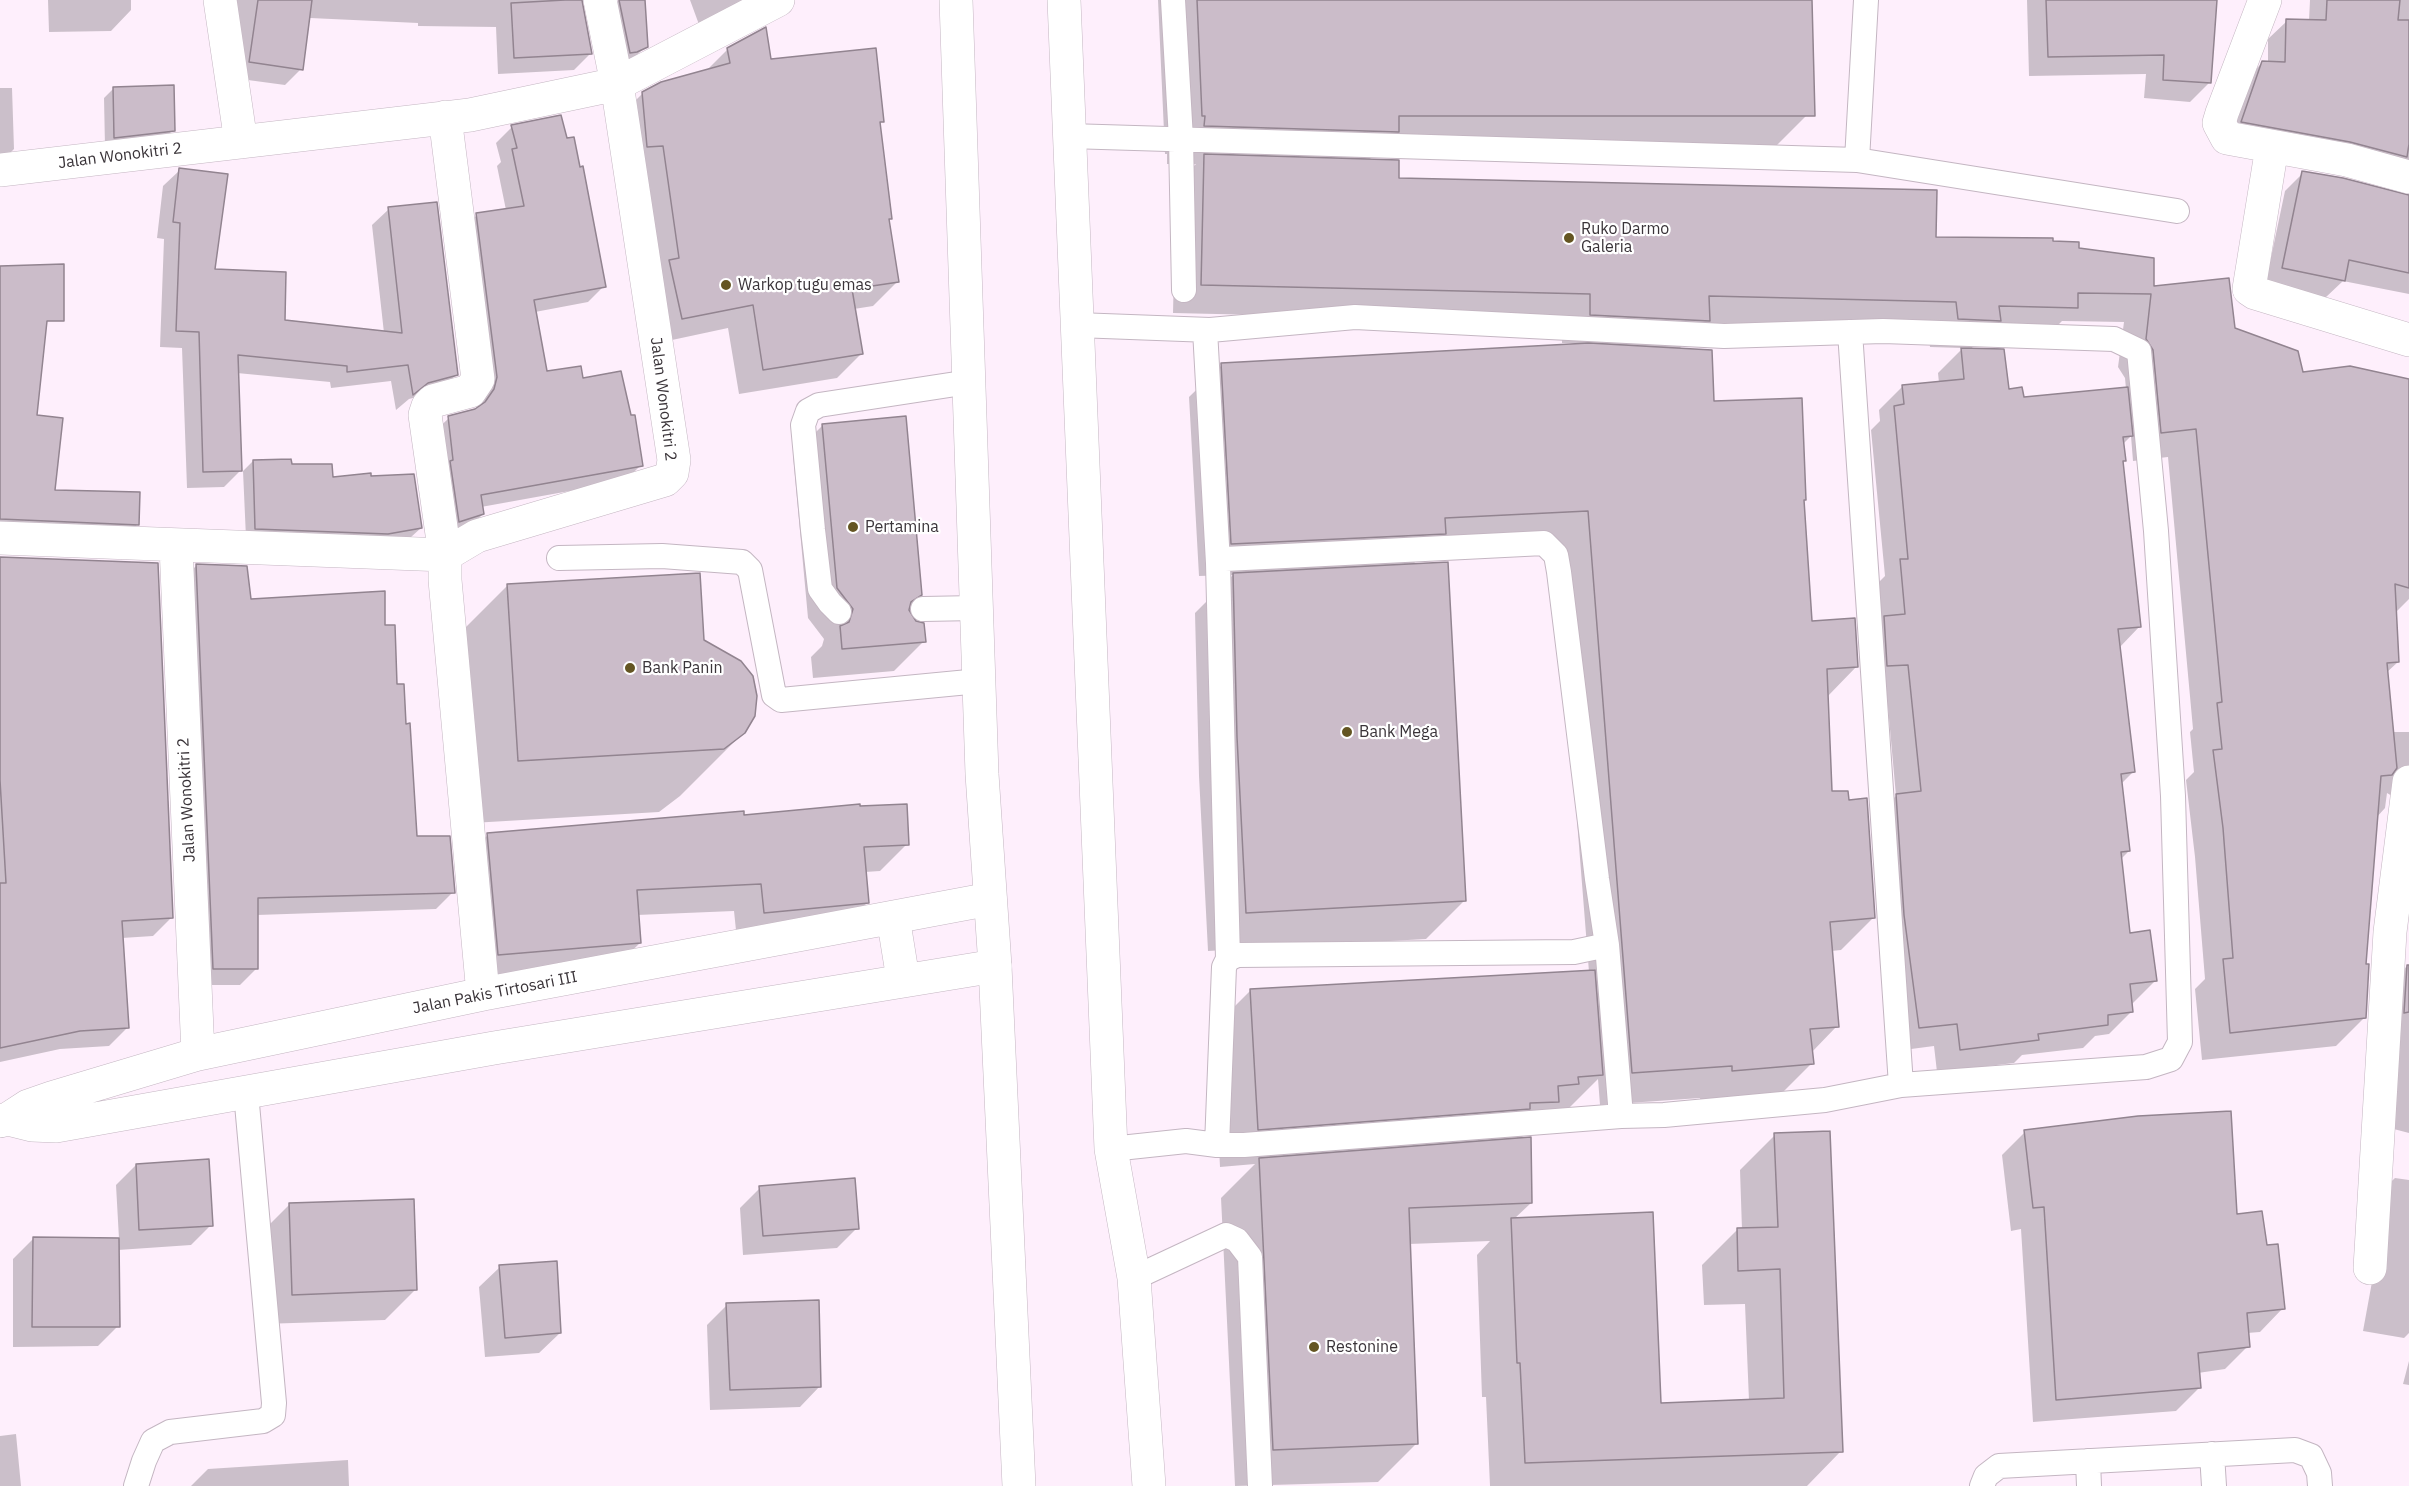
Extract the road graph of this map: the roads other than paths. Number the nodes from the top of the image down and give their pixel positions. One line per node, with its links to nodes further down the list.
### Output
1 (220, 0): 13 (street)
2 (600, 0): 9 (street, Jalan Wonokitri 2)
3 (778, 0): 9 (street, Jalan Wonokitri 2)
4 (956, 0): 24 (street)
5 (1064, 0): 11 (street)
6 (1173, 0): 12 (lane)
7 (1866, 0): 15 (lane)
8 (2265, 0): 14 (street)
9 (617, 84): 10 (street, Jalan Wonokitri 2); 27 (street, Jalan Wonokitri 2)
10 (446, 117): 13 (street, Jalan Wonokitri 2); 27 (street)
11 (1069, 136): 12 (lane); 20 (street)
12 (1181, 139): 15 (lane); 19 (lane)
13 (241, 142): 16 (street, Jalan Wonokitri 2)
14 (2272, 147): 17 (street); 23 (street)
15 (1857, 160): 18 (lane)
16 (0, 170)
17 (2409, 177)
18 (2177, 211)
19 (1184, 290)
20 (1077, 325): 21 (lane); 48 (street)
21 (1204, 330): 22 (lane); 29 (lane)
22 (1850, 332): 43 (lane); 43 (lane)
23 (2409, 340)
24 (969, 382): 30 (street); 32 (lane)
25 (0, 538): 26 (street)
26 (176, 546): 27 (street); 42 (street, Jalan Wonokitri 2)
27 (445, 555): 41 (street)
28 (559, 558): 33 (lane)
29 (1218, 563): 37 (lane); 38 (lane)
30 (976, 608): 31 (lane); 33 (street)
31 (923, 609)
32 (839, 612)
33 (979, 681): 35 (street)
34 (2409, 782): 49 (street)
35 (990, 899): 36 (street, Jalan Pakis Tirtosari III); 39 (street)
36 (893, 918): 40 (street); 41 (street, Jalan Pakis Tirtosari III)
37 (1607, 945): 38 (lane); 45 (lane)
38 (1228, 958): 47 (lane)
39 (995, 966): 40 (street, Jalan Pakis Tirtosari III); 54 (street)
40 (903, 979): 44 (street, Jalan Pakis Tirtosari III)
41 (483, 994): 42 (street, Jalan Pakis Tirtosari III)
42 (198, 1054): 46 (street, Jalan Pakis Tirtosari III)
43 (1901, 1085): 45 (lane)
44 (246, 1093): 46 (street, Jalan Pakis Tirtosari III); 53 (lane)
45 (1621, 1116): 47 (lane)
46 (4, 1120)
47 (1217, 1145): 48 (lane)
48 (1111, 1149): 50 (street)
49 (2370, 1268)
50 (1134, 1278): 55 (street); 56 (lane)
51 (2212, 1454): 52 (lane); 59 (lane); 60 (lane)
52 (2088, 1461): 57 (lane); 58 (lane)
53 (136, 1486)
54 (1019, 1486)
55 (1149, 1486)
56 (1260, 1486)
57 (1982, 1486)
58 (2089, 1486)
59 (2214, 1486)
60 (2320, 1486)

